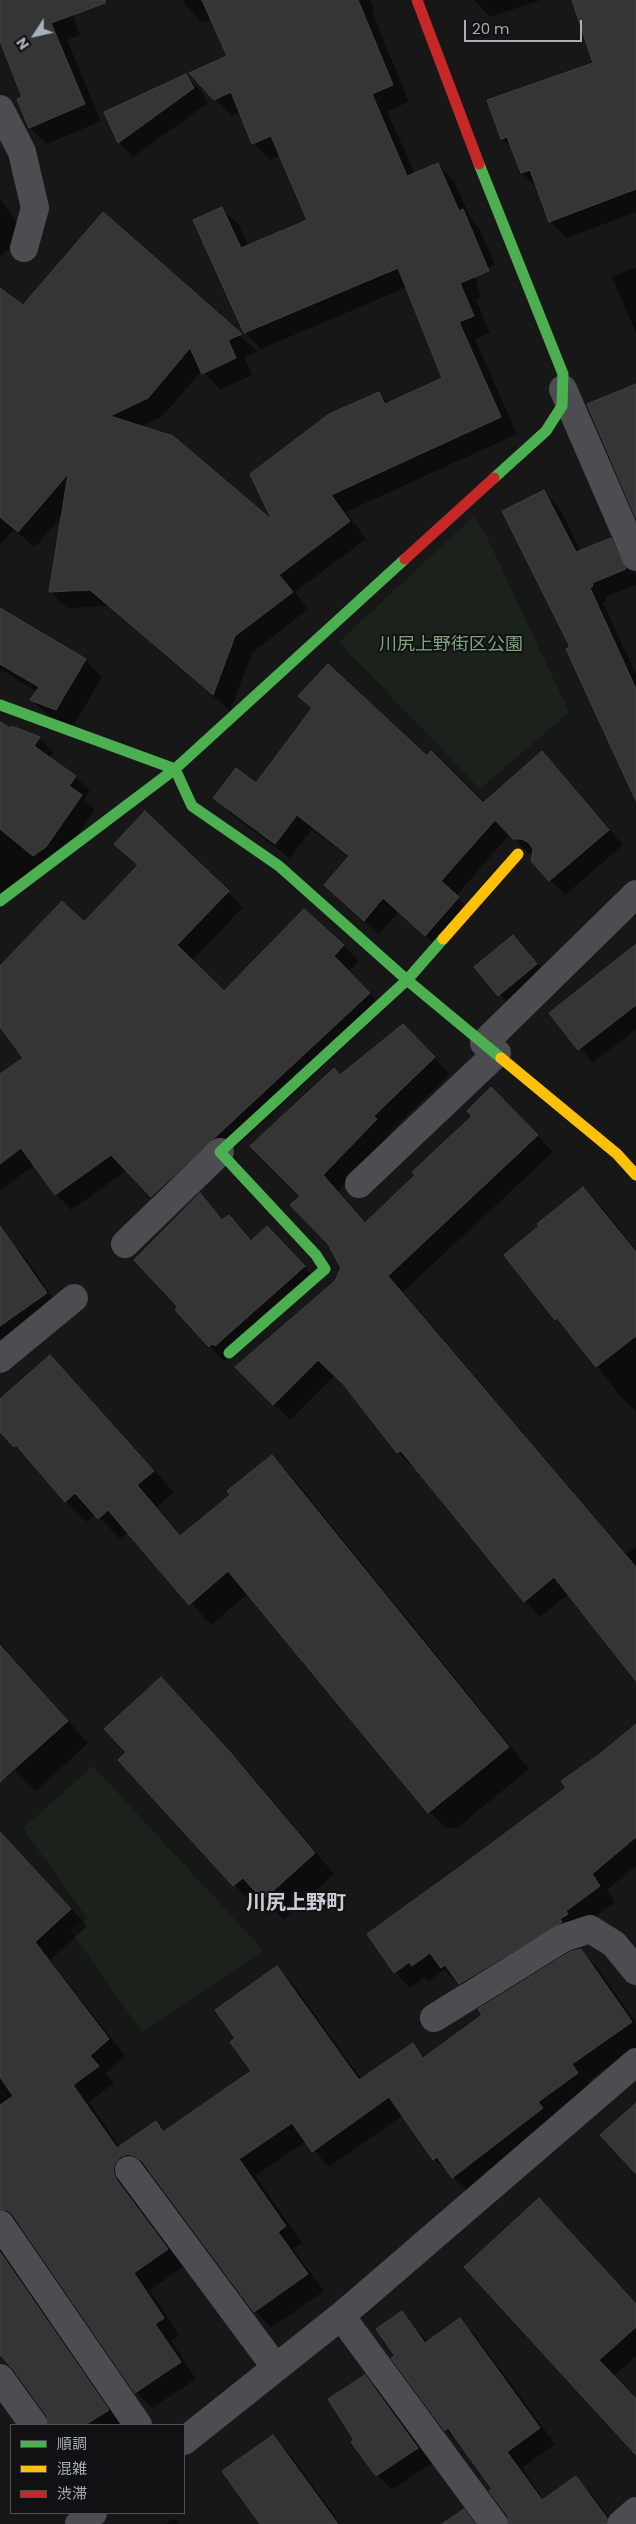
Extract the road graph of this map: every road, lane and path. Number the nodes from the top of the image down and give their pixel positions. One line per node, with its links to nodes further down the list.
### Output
1 (417, 0): 4 (street)
2 (0, 110): 3 (street)
3 (24, 248)
4 (563, 389): 5 (street); 7 (street)
5 (636, 557)
6 (0, 705): 7 (street)
7 (175, 768): 10 (street); 11 (street)
8 (518, 854): 11 (street)
9 (636, 894): 12 (street)
10 (0, 901)
11 (407, 980): 12 (street); 13 (street)
12 (491, 1048): 14 (street); 15 (street)
13 (220, 1152): 16 (street); 18 (street)
14 (636, 1175)
15 (359, 1184)
16 (125, 1244)
17 (74, 1298): 19 (street)
18 (229, 1353)
19 (0, 1359)
20 (636, 1971): 21 (street)
21 (434, 2018)
22 (636, 2062): 25 (street)
23 (129, 2170): 26 (street)
24 (0, 2224): 29 (street)
25 (341, 2316): 26 (street); 34 (street)
26 (276, 2368): 30 (street)
27 (0, 2378): 28 (street)
28 (33, 2424)
29 (137, 2424)
30 (185, 2440)
31 (636, 2511): 35 (street)
32 (92, 2514): 33 (street)
33 (79, 2524)
34 (494, 2524)
35 (621, 2524)

